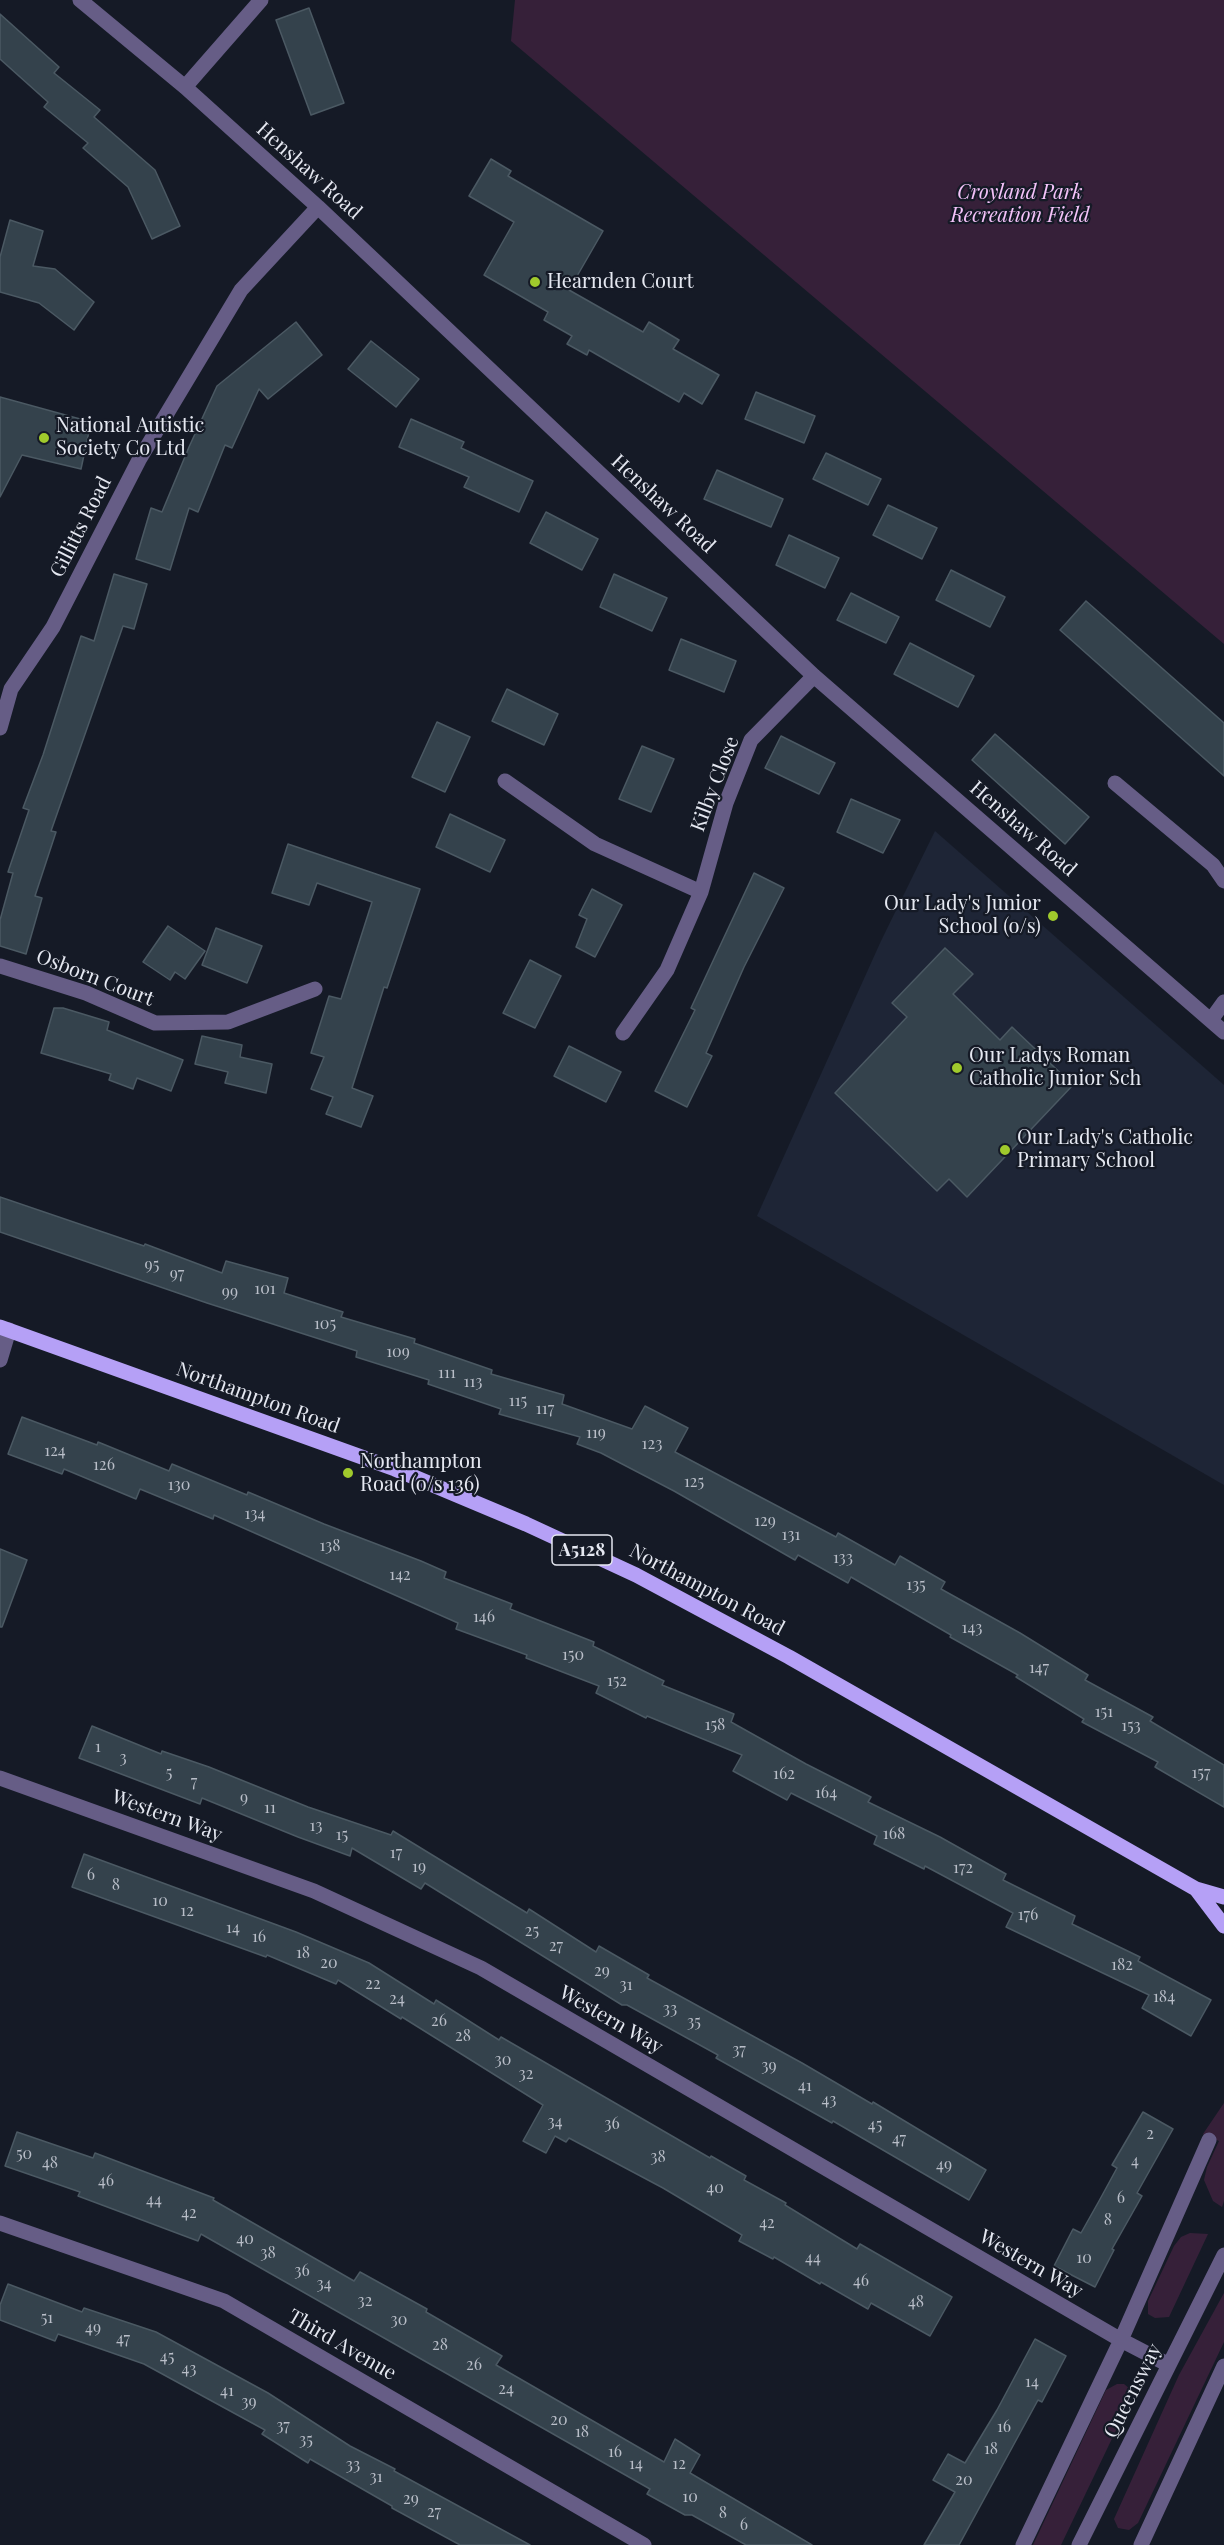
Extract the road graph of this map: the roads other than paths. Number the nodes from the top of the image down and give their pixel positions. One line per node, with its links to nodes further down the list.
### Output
1 (80, 0): 3 (street, Henshaw Road)
2 (261, 0): 3 (street)
3 (184, 87): 4 (street, Henshaw Road)
4 (318, 207): 5 (street, Henshaw Road); 6 (street, Gillitts Road)
5 (814, 676): 10 (street, Kilby Close); 14 (street, Henshaw Road)
6 (0, 728)
7 (505, 781): 10 (street)
8 (1115, 783): 9 (street)
9 (1224, 881)
10 (700, 892): 16 (street, Kilby Close)
11 (0, 966): 12 (street, Osborn Court)
12 (315, 989)
13 (1224, 1002): 14 (street)
14 (1211, 1020): 15 (street, Henshaw Road)
15 (1224, 1032)
16 (623, 1033)
17 (5, 1329): 18 (street); 20 (main road, Northampton Road / A5128)
18 (0, 1360)
19 (0, 1778): 26 (street, Western Way)
20 (1196, 1889): 21 (main road, Northampton Road / A5128); 22 (main road, Northampton Road / A5128)
21 (1224, 1897)
22 (1224, 1926)
23 (1209, 2140): 26 (street)
24 (0, 2223): 29 (street, Third Avenue)
25 (1224, 2255): 27 (street, Queensway)
26 (1121, 2340): 27 (street, Western Way); 30 (street)
27 (1169, 2365): 31 (street, Queensway)
28 (1224, 2366): 32 (street)
29 (644, 2545)
30 (1023, 2545)
31 (1079, 2545)
32 (1141, 2545)

